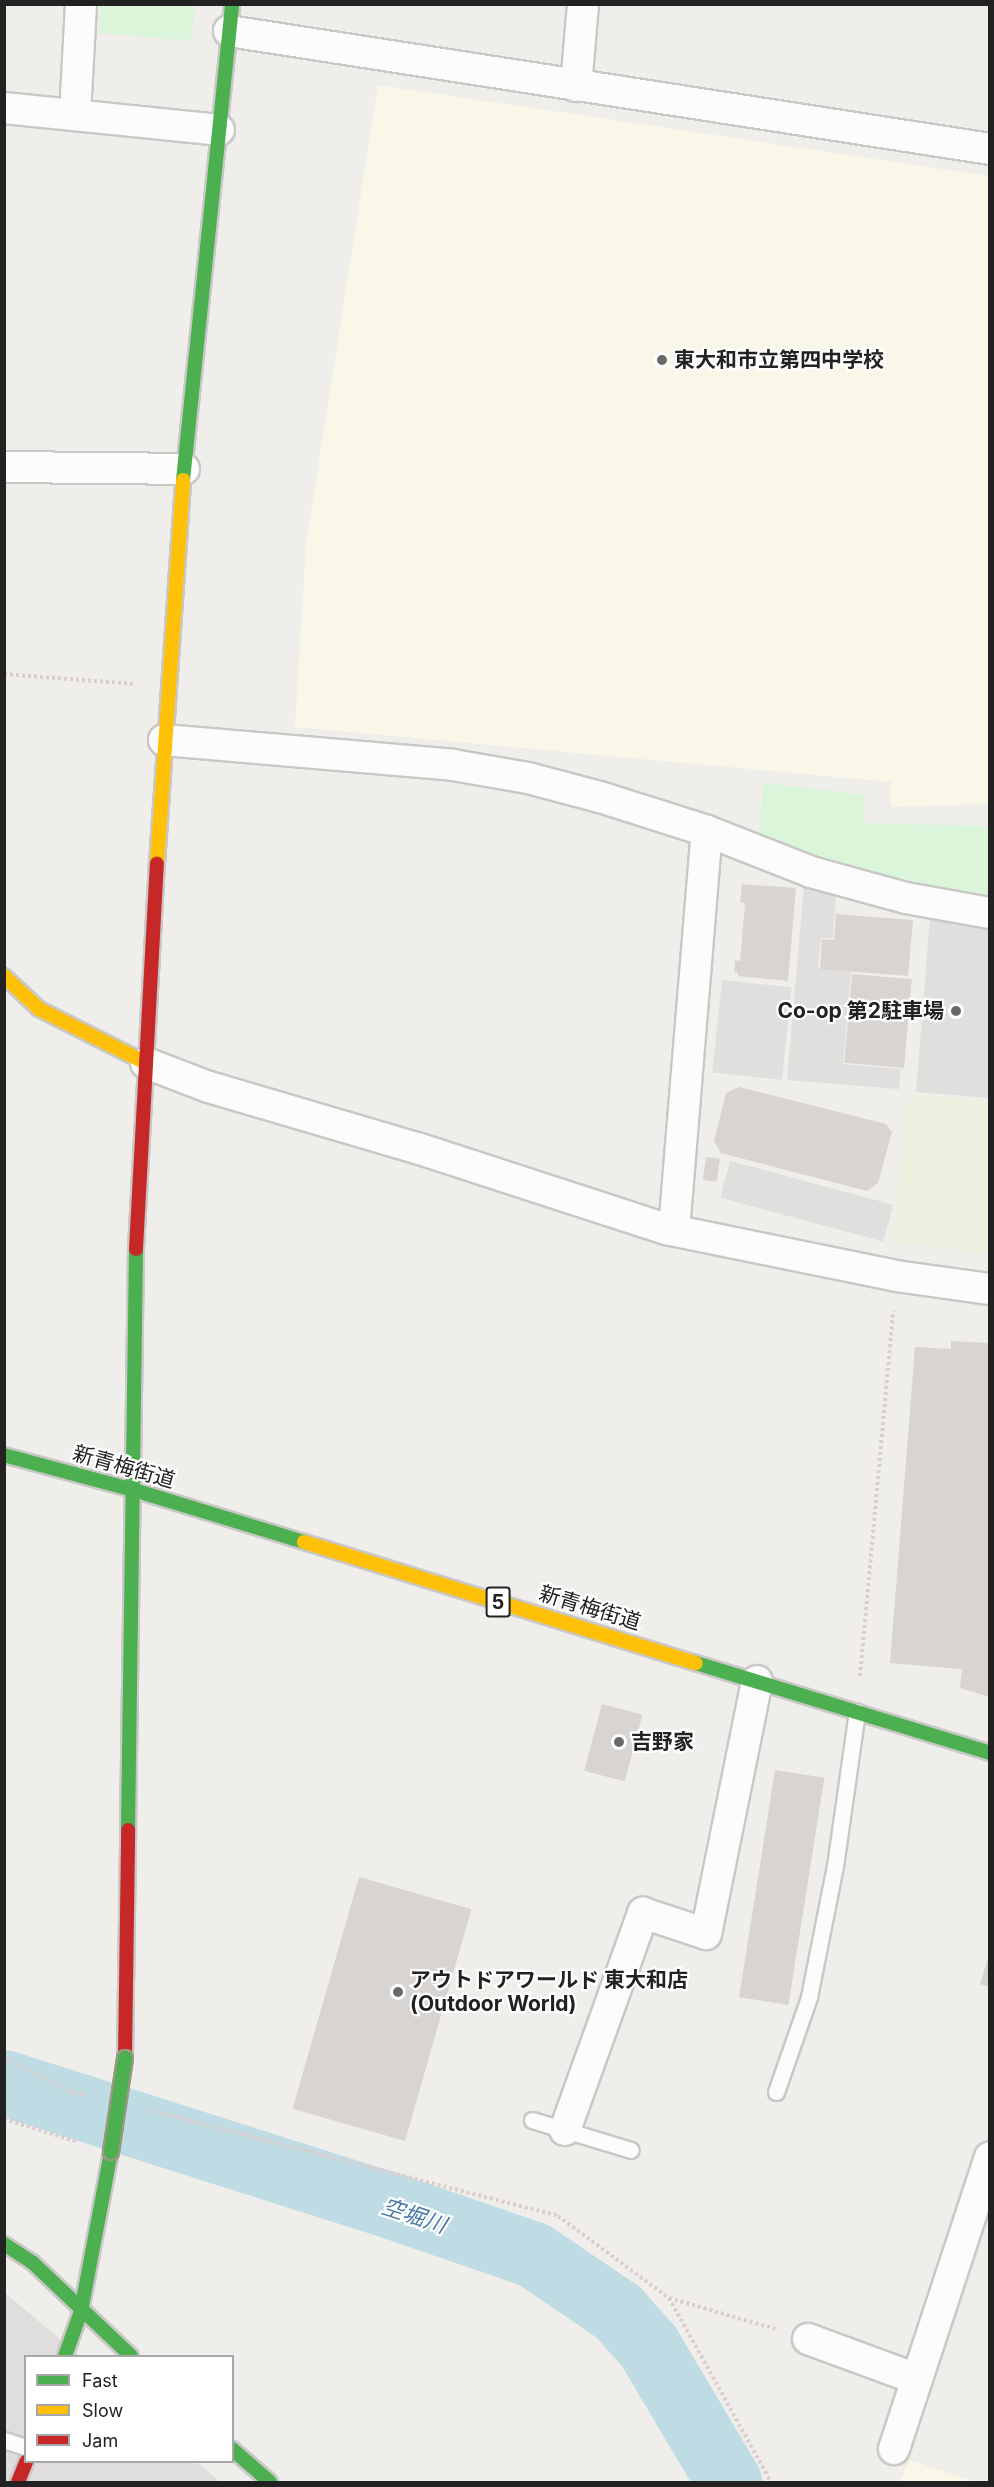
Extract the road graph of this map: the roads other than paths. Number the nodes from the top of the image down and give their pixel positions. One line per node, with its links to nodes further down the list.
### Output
1 (81, 4): 6 (street)
2 (583, 4): 4 (street)
3 (230, 18): 4 (street); 7 (street)
4 (576, 86): 8 (street)
5 (4, 108): 6 (street)
6 (75, 115): 7 (street)
7 (219, 130): 10 (street)
8 (990, 149)
9 (4, 467): 10 (street)
10 (184, 469): 11 (street)
11 (164, 741): 12 (street); 15 (street)
12 (706, 831): 13 (street); 16 (street)
13 (990, 913)
14 (4, 976): 15 (street)
15 (146, 1063): 16 (street); 19 (street)
16 (674, 1230): 17 (street)
17 (990, 1289)
18 (4, 1455): 19 (street, 新青梅街道 / 5)
19 (134, 1490): 20 (street, 新青梅街道 / 5); 29 (street, bridge)
20 (757, 1681): 21 (street, 新青梅街道 / 5); 25 (street)
21 (857, 1712): 22 (street, 新青梅街道 / 5); 23 (lane)
22 (990, 1753)
23 (776, 2092)
24 (532, 2121): 25 (lane)
25 (565, 2130): 26 (lane)
26 (631, 2150)
27 (990, 2157): 33 (street)
28 (4, 2244): 29 (street)
29 (81, 2311): 31 (street); 32 (street)
30 (808, 2339): 33 (street)
31 (64, 2355)
32 (130, 2355)
33 (916, 2379): 36 (street)
34 (4, 2440): 35 (lane)
35 (24, 2446)
36 (894, 2449)
37 (234, 2451): 40 (street)
38 (26, 2463): 39 (street)
39 (18, 2482)
40 (270, 2482)

